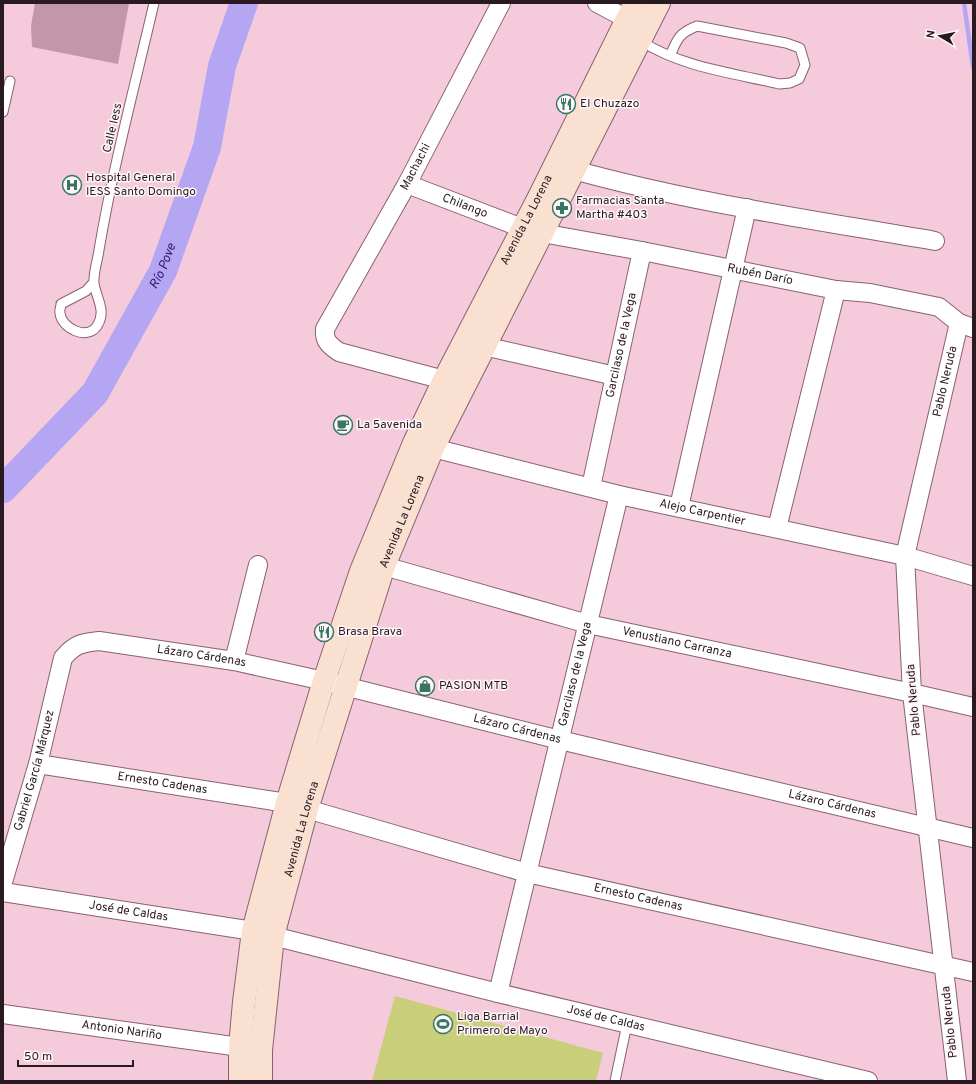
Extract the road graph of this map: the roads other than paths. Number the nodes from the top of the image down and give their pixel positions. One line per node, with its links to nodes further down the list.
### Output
1 (154, 3): 17 (lane, Calle Iess)
2 (501, 3): 11 (street, Machachi)
3 (597, 3): 5 (street)
4 (659, 3): 6 (main road, Avenida La Lorena)
5 (631, 11): 13 (main road, Avenida La Lorena)
6 (641, 41): 7 (lane); 10 (main road, Avenida La Lorena)
7 (670, 56): 7 (lane)
8 (10, 81): 9 (lane)
9 (3, 112)
10 (574, 170): 12 (street); 13 (main road, Avenida La Lorena)
11 (407, 184): 13 (street, Chilango); 22 (street, Machachi)
12 (747, 208): 14 (street); 16 (street)
13 (532, 231): 15 (street, Rubén Darío); 20 (main road, Avenida La Lorena); 22 (main road, Avenida La Lorena)
14 (935, 242)
15 (642, 251): 16 (street, Rubén Darío); 21 (street, Garcilaso de la Vega)
16 (733, 270): 18 (street, Rubén Darío); 26 (street)
17 (94, 282): 17 (lane, Calle Iess)
18 (836, 290): 19 (street, Rubén Darío); 27 (street)
19 (966, 326): 28 (street, Pablo Neruda)
20 (484, 346): 21 (street); 23 (main road, Avenida La Lorena)
21 (615, 376): 24 (street, Garcilaso de la Vega)
22 (444, 380): 35 (main road, Avenida La Lorena)
23 (432, 448): 24 (street, Alejo Carpentier); 30 (main road, Avenida La Lorena)
24 (591, 487): 25 (street, Alejo Carpentier)
25 (619, 495): 26 (street, Alejo Carpentier); 32 (street, Garcilaso de la Vega)
26 (679, 507): 27 (street, Alejo Carpentier)
27 (777, 528): 28 (street, Alejo Carpentier)
28 (905, 556): 31 (street, Alejo Carpentier); 37 (street, Pablo Neruda)
29 (258, 565): 34 (street)
30 (384, 566): 32 (street, Venustiano Carranza); 36 (main road, Avenida La Lorena)
31 (973, 576)
32 (588, 624): 37 (street, Venustiano Carranza); 39 (street, Garcilaso de la Vega)
33 (63, 658): 34 (street, Lázaro Cárdenas); 40 (street, Gabriel García Márquez)
34 (234, 660): 35 (street, Lázaro Cárdenas)
35 (324, 681): 36 (street, Lázaro Cárdenas); 41 (main road, Avenida La Lorena)
36 (345, 687): 39 (street, Lázaro Cárdenas); 41 (main road, Avenida La Lorena)
37 (912, 692): 38 (street, Venustiano Carranza); 42 (street, Pablo Neruda)
38 (973, 707)
39 (560, 740): 42 (street, Lázaro Cárdenas); 44 (street, Garcilaso de la Vega)
40 (38, 764): 41 (street, Ernesto Cadenas); 45 (street, Gabriel García Márquez)
41 (297, 806): 44 (street, Ernesto Cadenas); 47 (main road, Avenida La Lorena)
42 (927, 827): 43 (street, Lázaro Cárdenas); 48 (street, Pablo Neruda)
43 (973, 838)
44 (527, 873): 48 (street, Ernesto Cadenas); 50 (street, Garcilaso de la Vega)
45 (3, 882)
46 (3, 892): 47 (street, José de Caldas)
47 (263, 934): 50 (street, José de Caldas); 53 (main road, Avenida La Lorena); 55 (main road, Avenida La Lorena)
48 (944, 965): 49 (street, Ernesto Cadenas); 58 (street, Pablo Neruda)
49 (973, 972)
50 (498, 993): 52 (street, José de Caldas)
51 (3, 1014): 53 (street, Antonio Nariño)
52 (627, 1024): 56 (lane); 57 (street, José de Caldas)
53 (240, 1047): 54 (main road, Avenida La Lorena)
54 (240, 1081)
55 (261, 1081)
56 (615, 1081)
57 (868, 1081)
58 (957, 1081)

